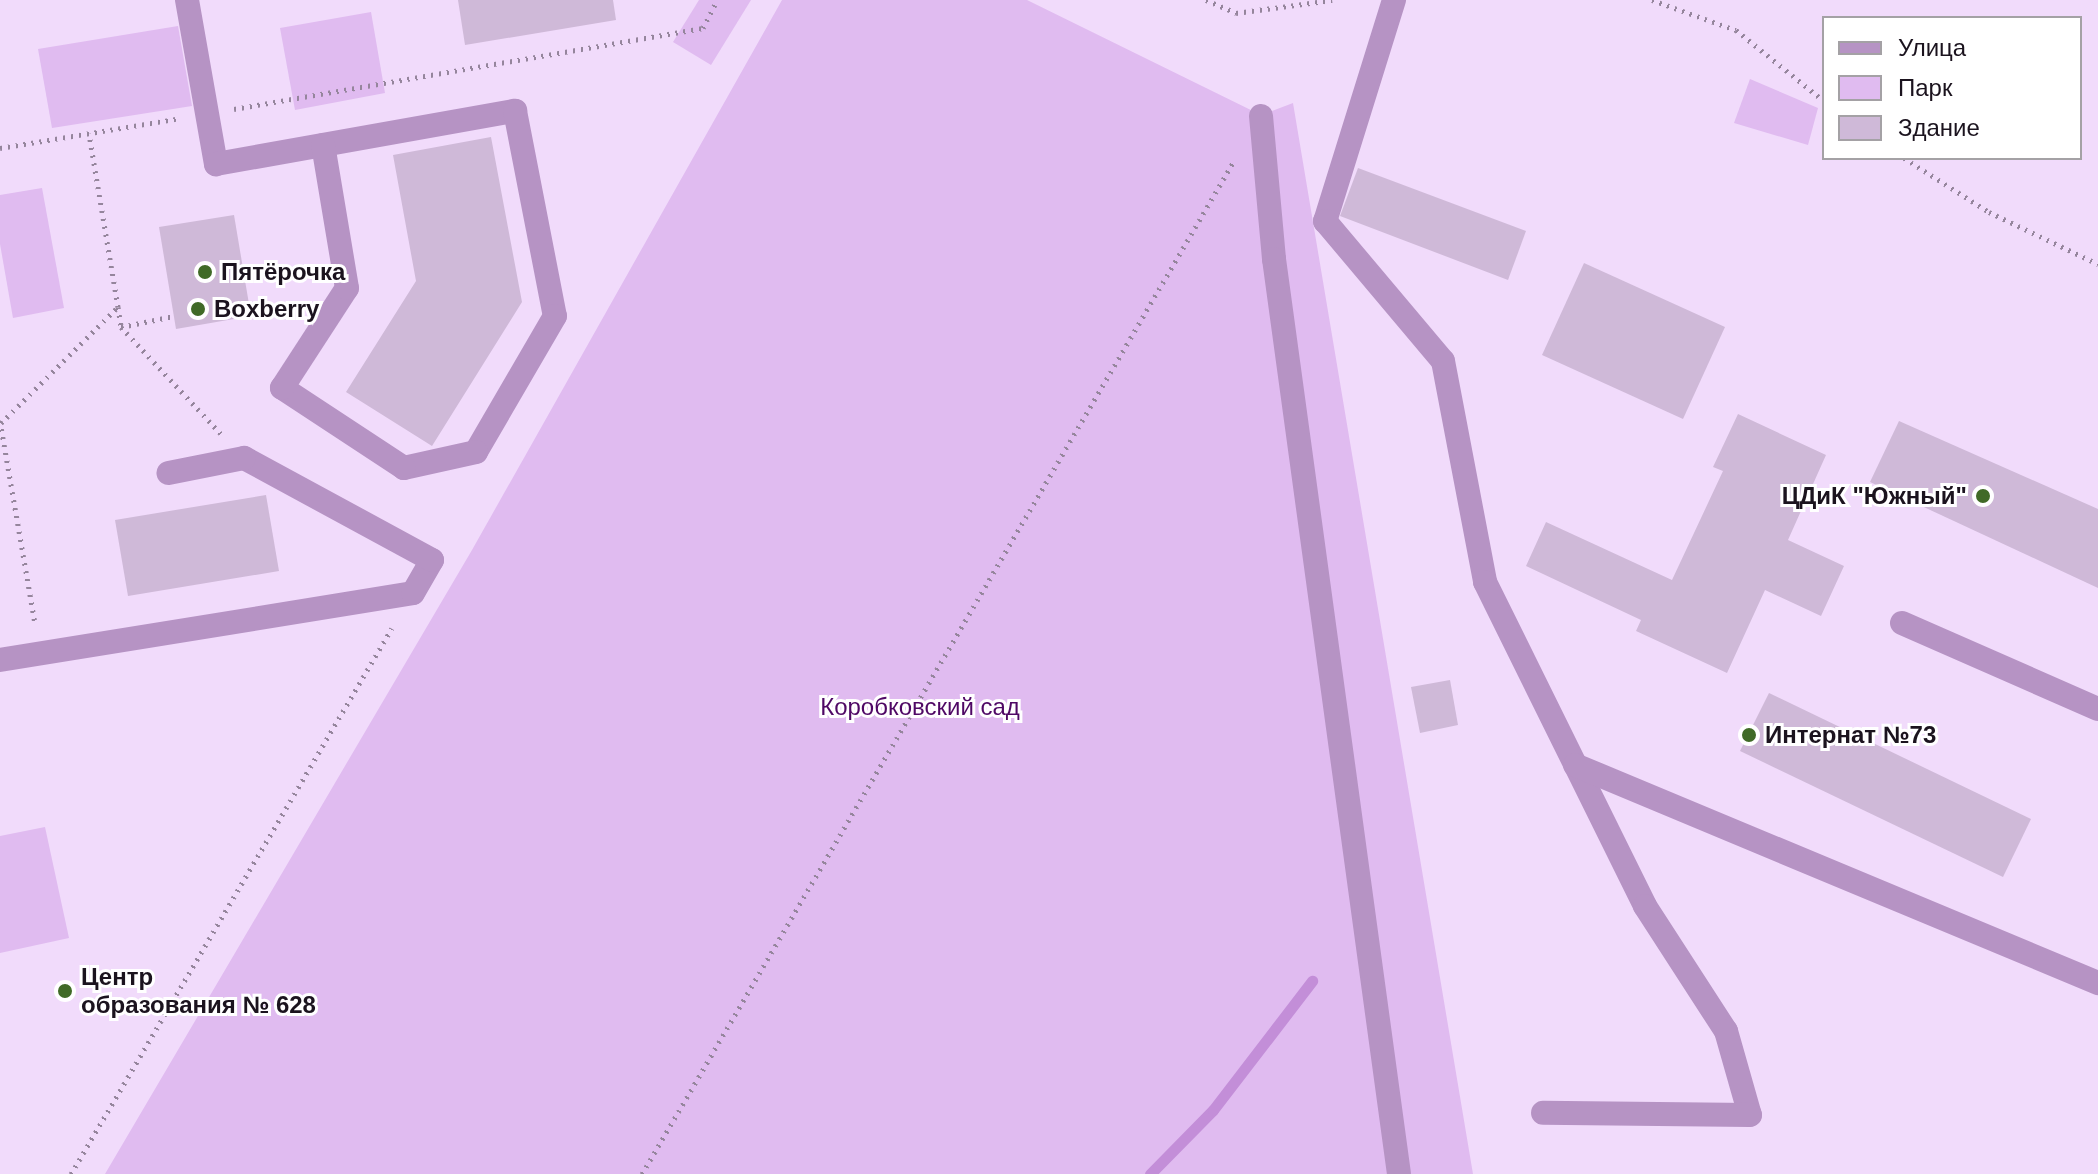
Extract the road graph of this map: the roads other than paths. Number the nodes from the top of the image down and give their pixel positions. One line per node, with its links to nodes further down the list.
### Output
1 (187, 0): 4 (lane)
2 (1394, 0): 9 (lane)
3 (1261, 116): 12 (lane)
4 (323, 145): 4 (lane)
5 (168, 473): 7 (lane)
6 (1902, 623): 8 (lane)
7 (0, 660)
8 (2098, 709)
9 (1575, 765): 10 (lane); 11 (lane)
10 (2098, 983)
11 (1543, 1113)
12 (1399, 1174)

